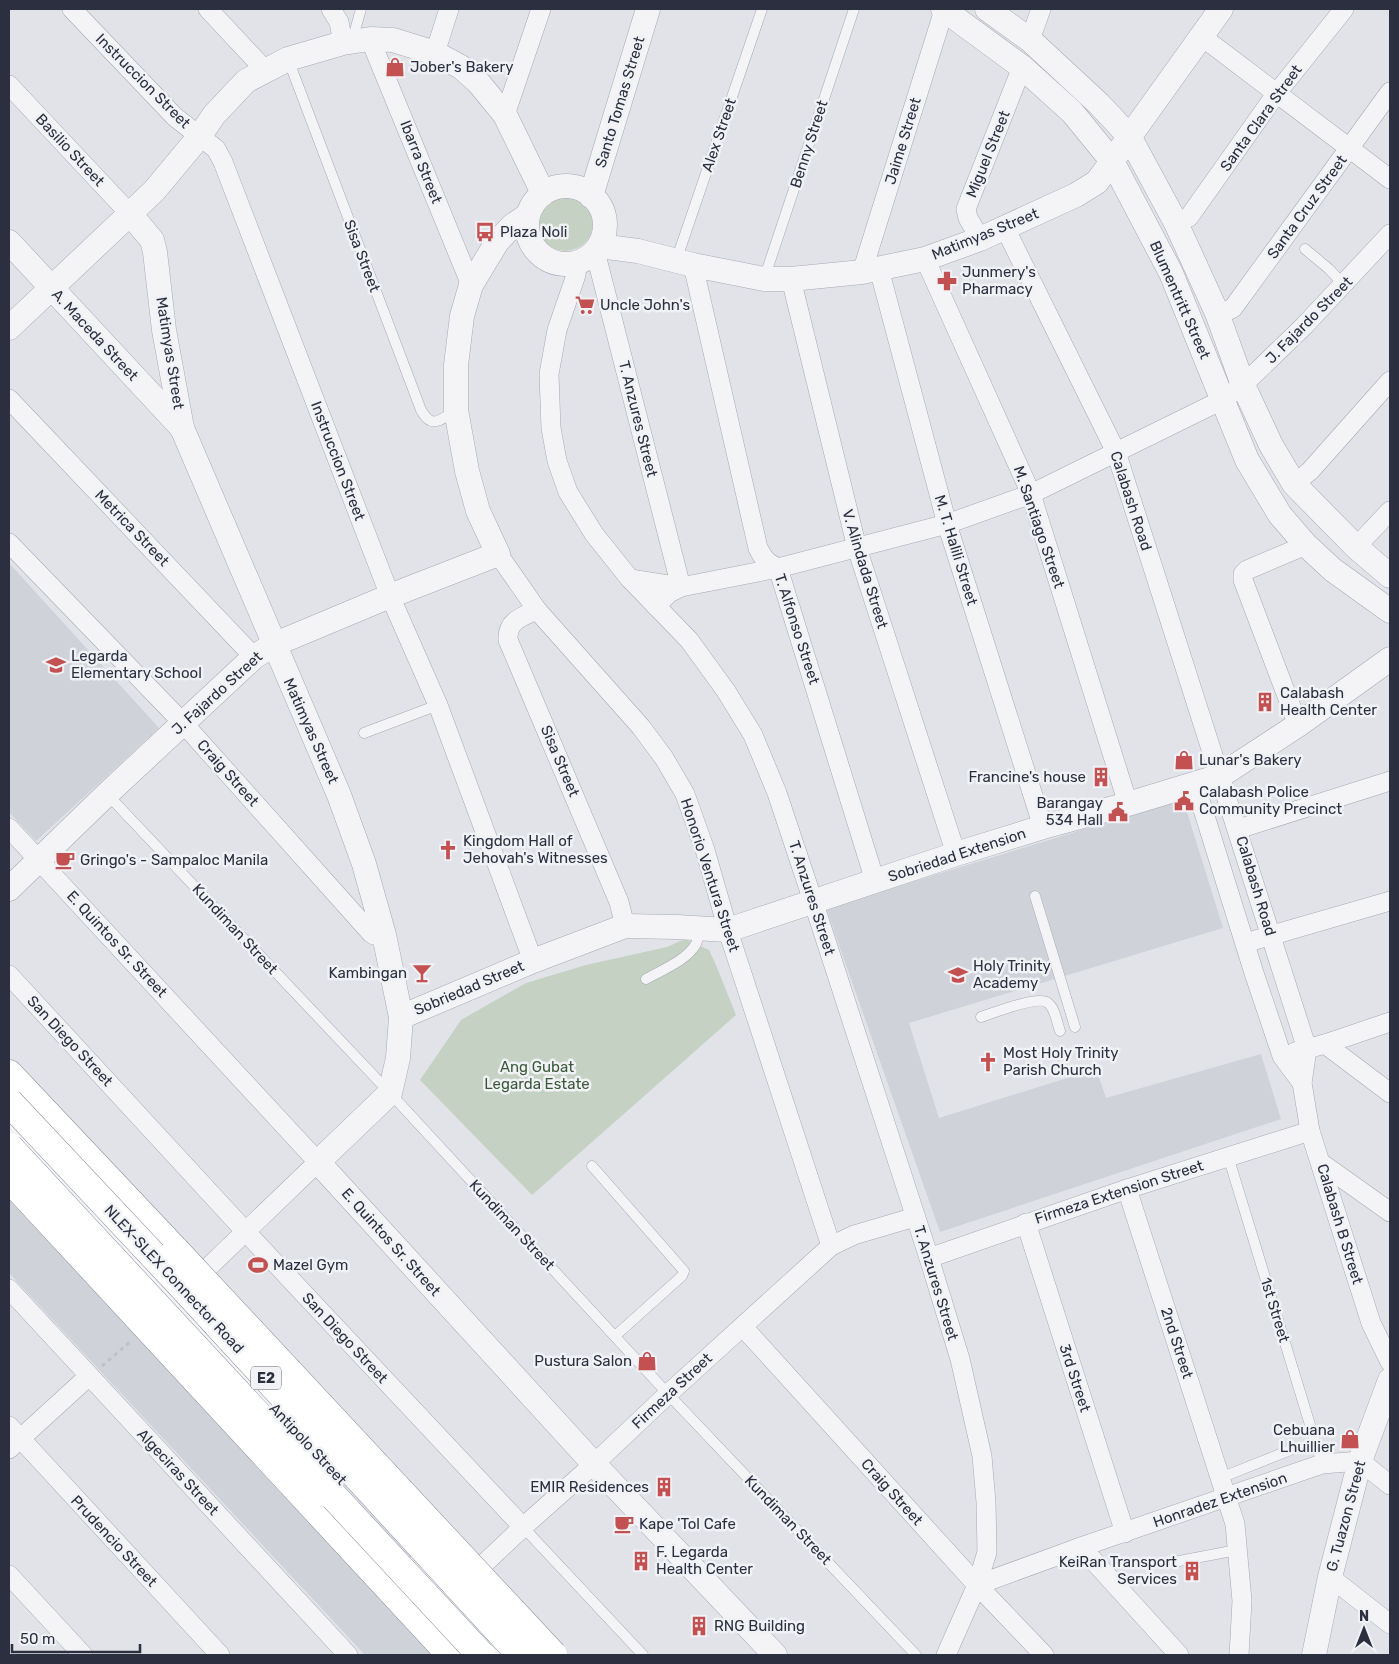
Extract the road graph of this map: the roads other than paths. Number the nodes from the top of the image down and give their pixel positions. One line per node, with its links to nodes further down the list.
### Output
1 (72, 9): 26 (street, Instruccion Street)
2 (208, 9): 21 (street)
3 (331, 9): 17 (street, Ibarra Street)
4 (361, 9): 17 (lane)
5 (449, 9): 18 (street)
6 (541, 9): 25 (street)
7 (648, 9): 32 (street, Santo Tomas Street)
8 (762, 9): 43 (lane, Alex Street)
9 (854, 9): 45 (lane, Benny Street)
10 (944, 9): 20 (street, Blumentritt Street); 44 (street, Jaime Street)
11 (987, 9): 16 (street, Blumentritt Street)
12 (1041, 9): 16 (street)
13 (1221, 9): 15 (street, Matimyas Street)
14 (1344, 9): 24 (street, Santa Clara Street)
15 (1201, 36): 24 (street); 27 (street, Matimyas Street)
16 (1030, 40): 27 (street, Blumentritt Street)
17 (355, 41): 18 (street); 19 (street); 47 (street, Ibarra Street)
18 (435, 53): 25 (street)
19 (288, 59): 21 (street); 56 (lane, Sisa Street)
20 (1022, 67): 29 (street, Blumentritt Street); 38 (street, Miguel Street)
21 (265, 70): 26 (street)
22 (9, 85): 33 (street, Basilio Street)
23 (1390, 92): 28 (street, Santa Cruz Street)
24 (1276, 94): 28 (street); 35 (street, Santa Clara Street)
25 (505, 115): 31 (street)
26 (199, 136): 33 (street); 72 (street, Instruccion Street)
27 (1129, 136): 29 (street, Matimyas Street); 35 (street, Blumentritt Street)
28 (1350, 147): 30 (street); 50 (street, Santa Cruz Street)
29 (1112, 161): 36 (street, Matimyas Street); 55 (street, Blumentritt Street)
30 (1390, 179)
31 (543, 194): 32 (street); 34 (street)
32 (591, 196): 41 (street)
33 (131, 215): 49 (street); 57 (street, Matimyas Street)
34 (528, 215): 41 (street); 47 (street)
35 (1176, 223): 50 (street, Blumentritt Street)
36 (1005, 228): 38 (street, Matimyas Street); 58 (street, Calabash Road)
37 (1390, 234): 48 (street, J. Fajardo Street)
38 (980, 239): 42 (street, Matimyas Street)
39 (9, 242): 49 (street, A. Maceda Street)
40 (1305, 249): 48 (lane)
41 (590, 253): 43 (street, Matimyas Street); 70 (street, T. Anzures Street); 71 (street, T. Anzures Street)
42 (925, 259): 44 (street, Matimyas Street); 60 (street, M. Santiago Street)
43 (684, 263): 45 (street, Matimyas Street); 68 (street, T. Alfonso Street)
44 (871, 271): 46 (street, Matimyas Street); 62 (street, M. T. Halili Street)
45 (764, 278): 46 (street, Matimyas Street)
46 (792, 279): 66 (street, V. Alindada Street)
47 (471, 285): 56 (street)
48 (1344, 285): 53 (street, J. Fajardo Street)
49 (52, 288): 51 (street); 57 (street, A. Maceda Street)
50 (1217, 312): 53 (street, Blumentritt Street)
51 (9, 328)
52 (1390, 381): 59 (street)
53 (1243, 385): 55 (street, J. Fajardo Street); 59 (street, Blumentritt Street)
54 (9, 399): 76 (street, Metrica Street)
55 (1222, 400): 58 (street, J. Fajardo Street); 64 (street, Blumentritt Street)
56 (456, 410): 67 (street)
57 (182, 428): 76 (street, Matimyas Street)
58 (1116, 452): 60 (street, J. Fajardo Street); 82 (street, Calabash Road)
59 (1294, 484): 65 (street, Blumentritt Street)
60 (1031, 494): 62 (street, J. Fajardo Street); 86 (street, M. Santiago Street)
61 (1390, 511): 65 (street)
62 (947, 524): 66 (street, J. Fajardo Street); 87 (street, M. T. Halili Street)
63 (9, 543): 79 (street, Craig Street)
64 (1306, 545): 75 (street, Blumentritt Street); 80 (street)
65 (1356, 547): 69 (street, Blumentritt Street)
66 (857, 548): 68 (street, J. Fajardo Street); 90 (street, V. Alindada Street)
67 (498, 554): 72 (street, J. Fajardo Street); 74 (street, Honorio Ventura Street)
68 (778, 568): 71 (street, J. Fajardo Street); 92 (street, T. Alfonso Street)
69 (1390, 576)
70 (630, 579): 71 (street); 73 (street, T. Anzures Street)
71 (681, 587): 73 (street)
72 (390, 596): 76 (street, J. Fajardo Street); 78 (street, Instruccion Street)
73 (656, 606): 95 (street, T. Anzures Street)
74 (537, 610): 97 (street, Sisa Street); 99 (street, Honorio Ventura Street)
75 (1390, 611)
76 (264, 651): 79 (street, J. Fajardo Street); 100 (street, Matimyas Street)
77 (1390, 659): 80 (street, Sobriedad Extension)
78 (438, 705): 81 (lane); 103 (street, Instruccion Street)
79 (183, 723): 85 (street, J. Fajardo Street); 100 (street, Craig Street)
80 (1298, 725): 82 (street, Sobriedad Extension)
81 (364, 733)
82 (1220, 776): 84 (street, Sobriedad Extension); 89 (street, Calabash Road)
83 (1390, 781): 89 (street)
84 (1195, 784): 86 (street, Sobriedad Extension); 102 (street, Calabash Road)
85 (107, 794): 91 (street, J. Fajardo Street); 115 (lane, Kundiman Street)
86 (1128, 804): 87 (street, Sobriedad Extension)
87 (1043, 827): 90 (street, Sobriedad Extension)
88 (9, 828): 91 (street, E. Quintos Sr. Street)
89 (1238, 829): 101 (street, Calabash Road)
90 (956, 854): 92 (street, Sobriedad Extension)
91 (39, 860): 93 (street, J. Fajardo Street); 122 (street, E. Quintos Sr. Street)
92 (875, 881): 95 (street, Sobriedad Extension)
93 (9, 889)
94 (1035, 896): 109 (lane)
95 (813, 901): 99 (street, Sobriedad Street); 128 (street, T. Anzures Street)
96 (1390, 901): 101 (street)
97 (625, 926): 98 (street, Sobriedad Street); 103 (street, Sobriedad Street)
98 (700, 928): 99 (street, Sobriedad Street); 105 (lane)
99 (728, 930): 131 (street, Honorio Ventura Street)
100 (384, 935): 106 (street, Matimyas Street)
101 (1271, 935): 102 (street); 111 (street, Calabash Road)
102 (1245, 942): 112 (street, Calabash Road)
103 (533, 961): 106 (street, Sobriedad Street)
104 (9, 975): 130 (street, San Diego Street)
105 (646, 979)
106 (401, 1016): 115 (street, Sobriedad Street)
107 (981, 1017): 110 (lane)
108 (1390, 1022): 111 (street)
109 (1075, 1027)
110 (1060, 1031)
111 (1316, 1046): 112 (street); 114 (street, Calabash Road); 116 (street)
112 (1282, 1056): 114 (street, Calabash Road)
113 (9, 1074): 166 (highway, bridge)
114 (1302, 1083): 119 (street, Calabash B Street)
115 (390, 1093): 122 (street); 136 (lane, Kundiman Street)
116 (1390, 1094)
117 (9, 1102): 165 (highway, NLEX-SLEX Connector Road / E2, bridge)
118 (9, 1125): 134 (street, Antipolo Street)
119 (1310, 1131): 121 (street, Firmeza Extension Street); 123 (street, Calabash B Street)
120 (9, 1147): 163 (highway, NLEX-SLEX Connector Road / E2, bridge)
121 (1228, 1156): 126 (street, Firmeza Extension Street); 145 (lane, 1st Street)
122 (318, 1162): 130 (street); 144 (street, E. Quintos Sr. Street)
123 (1321, 1163): 127 (street); 137 (street, Calabash B Street)
124 (592, 1166): 136 (lane)
125 (9, 1178): 162 (highway, bridge)
126 (1127, 1189): 129 (street, Firmeza Extension Street); 146 (street, 2nd Street)
127 (1390, 1212)
128 (915, 1217): 131 (street, Firmeza Street); 132 (street, T. Anzures Street)
129 (1026, 1223): 132 (street, Firmeza Extension Street); 150 (street, 3rd Street)
130 (246, 1232): 134 (street); 149 (street, San Diego Street)
131 (831, 1246): 135 (street, Firmeza Street)
132 (929, 1258): 156 (street, T. Anzures Street)
133 (9, 1289): 138 (street, Algeciras Street)
134 (174, 1300): 157 (street, Antipolo Street)
135 (743, 1327): 140 (street, Firmeza Street); 156 (street, Craig Street)
136 (615, 1336): 140 (lane, Kundiman Street)
137 (1390, 1362)
138 (89, 1376): 141 (street); 161 (street, Algeciras Street)
139 (1390, 1380): 143 (street, G. Tuazon Street)
140 (668, 1394): 144 (street, Firmeza Street); 169 (lane, Kundiman Street)
141 (13, 1438): 160 (street, Prudencio Street)
142 (1294, 1449): 146 (lane)
143 (1360, 1461): 145 (street, Honradez Extension); 147 (street); 155 (street, G. Tuazon Street)
144 (594, 1464): 149 (street, Firmeza Street); 168 (street, E. Quintos Sr. Street)
145 (1322, 1464): 148 (street, Honradez Extension)
146 (1220, 1478): 148 (street, 2nd Street)
147 (1390, 1485)
148 (1226, 1498): 150 (street, Honradez Extension); 152 (street, 2nd Street)
149 (523, 1527): 157 (street, Firmeza Street); 167 (lane, San Diego Street)
150 (1125, 1533): 151 (street, Honradez Extension)
151 (1081, 1547): 156 (street, Honradez Extension); 172 (street)
152 (1237, 1550): 153 (lane); 173 (street, 2nd Street)
153 (1174, 1562)
154 (9, 1575): 159 (street)
155 (1330, 1577): 158 (street); 174 (street, G. Tuazon Street)
156 (978, 1585): 170 (street, T. Anzures Street); 171 (street, Craig Street)
157 (449, 1597): 164 (street, Antipolo Street)
158 (1390, 1624)
159 (83, 1655)
160 (220, 1655)
161 (348, 1655)
162 (451, 1655)
163 (481, 1655)
164 (502, 1655)
165 (521, 1655)
166 (553, 1655)
167 (643, 1655)
168 (775, 1655)
169 (916, 1655)
170 (946, 1655)
171 (1044, 1655)
172 (1179, 1655)
173 (1239, 1655)
174 (1314, 1655)

